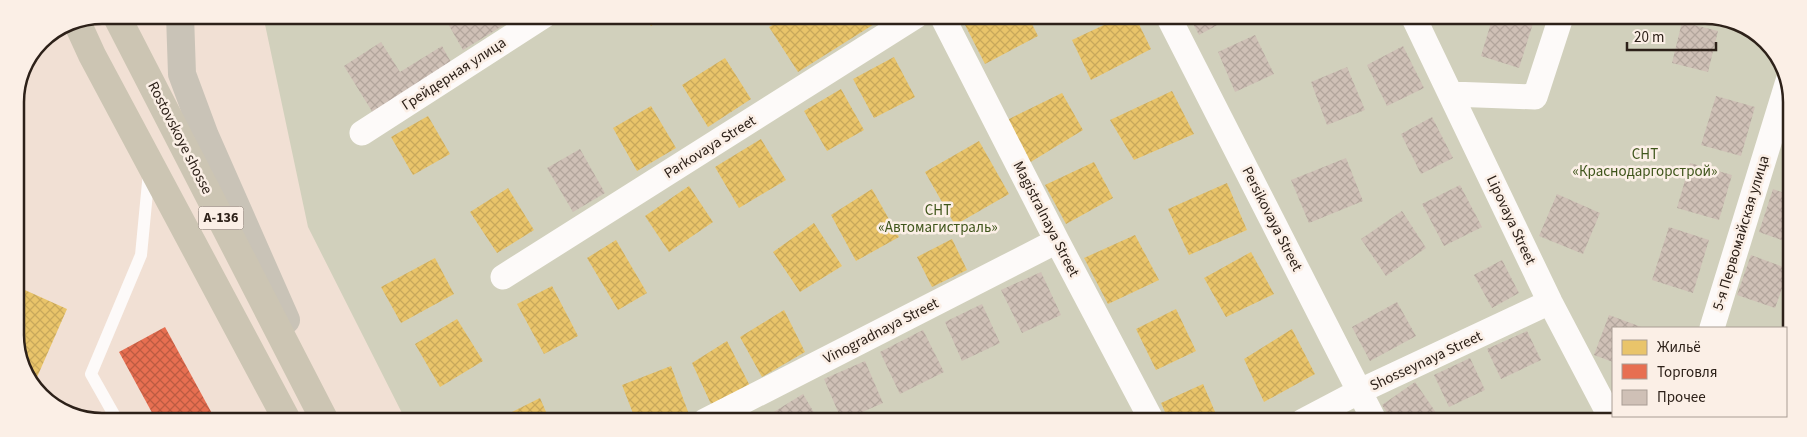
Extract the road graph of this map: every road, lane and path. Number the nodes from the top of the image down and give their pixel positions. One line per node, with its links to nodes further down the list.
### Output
1 (121, 24): 21 (highway, Rostovskoye shosse / А-136)
2 (180, 24): 22 (main road, А-136)
3 (532, 24): 12 (street, Грейдерная улица)
4 (903, 24): 15 (street, Parkovaya Street)
5 (946, 24): 14 (street, Magistralnaya Street)
6 (1172, 24): 18 (street, Persikovaya Street)
7 (1417, 24): 10 (street, Lipovaya Street)
8 (1558, 24): 10 (street)
9 (80, 27): 13 (highway, А-136)
10 (1451, 94): 16 (street, Lipovaya Street)
11 (1783, 98): 17 (street, 5-я Первомайская улица)
12 (362, 133)
13 (150, 162): 19 (lane); 20 (highway, А-136)
14 (1057, 241): 23 (street, Vinogradnaya Street); 24 (street, Magistralnaya Street)
15 (503, 277)
16 (1550, 302): 18 (street, Shosseynaya Street); 27 (street, Lipovaya Street)
17 (1712, 327)
18 (1360, 391): 25 (street, Shosseynaya Street); 26 (street, Persikovaya Street)
19 (113, 413)
20 (283, 413)
21 (323, 413)
22 (324, 413)
23 (720, 413)
24 (1148, 413)
25 (1320, 413)
26 (1371, 413)
27 (1608, 413)

